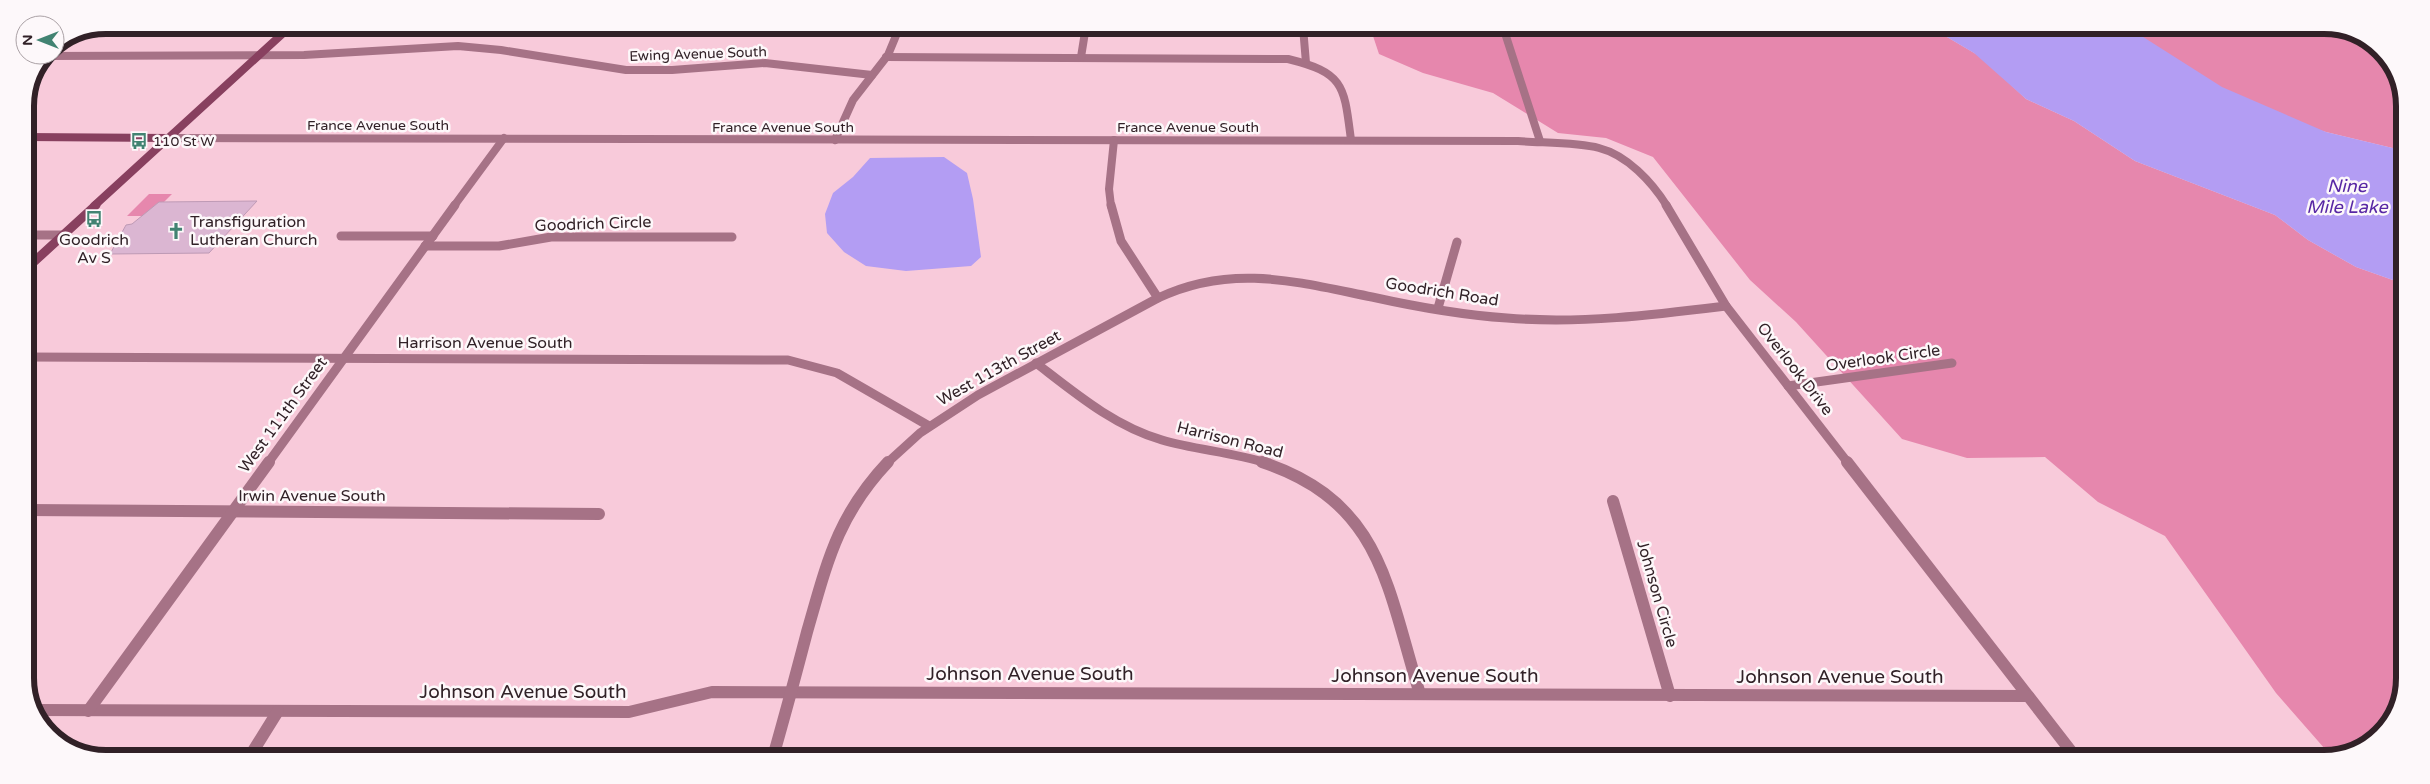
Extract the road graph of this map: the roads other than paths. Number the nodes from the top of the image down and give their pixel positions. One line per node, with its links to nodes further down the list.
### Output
1 (282, 34): 6 (street)
2 (896, 34): 8 (street)
3 (1085, 34): 9 (street)
4 (1304, 34): 10 (street)
5 (1505, 34): 18 (street)
6 (259, 55): 7 (street, Ewing Avenue South); 11 (street, Ewing Avenue South); 13 (street)
7 (65, 56)
8 (886, 56): 9 (street); 11 (street)
9 (1081, 57): 10 (street)
10 (1306, 63): 17 (street)
11 (872, 75): 15 (street)
12 (34, 137): 13 (street, France Avenue South)
13 (169, 138): 14 (street, France Avenue South); 20 (street)
14 (504, 138): 15 (street, France Avenue South); 22 (street, West 111th Street)
15 (835, 140): 16 (street, France Avenue South)
16 (1114, 140): 17 (street, France Avenue South); 27 (street)
17 (1351, 140): 18 (street, France Avenue South)
18 (1540, 141): 28 (street, Overlook Drive)
19 (34, 235): 20 (street)
20 (63, 235): 26 (street)
21 (341, 236): 22 (street)
22 (433, 236): 25 (street, West 111th Street)
23 (732, 237): 25 (street, Goodrich Circle)
24 (1457, 242): 29 (street)
25 (425, 246): 31 (street, West 111th Street)
26 (34, 262)
27 (1158, 298): 29 (street, Goodrich Road); 32 (street, West 113th Street)
28 (1726, 306): 29 (street, Goodrich Road); 34 (street, Overlook Drive)
29 (1438, 308)
30 (34, 357): 31 (street, Harrison Avenue South)
31 (345, 358): 35 (street, Harrison Avenue South); 38 (street, West 111th Street)
32 (1036, 363): 35 (street, West 113th Street); 41 (street, Harrison Road)
33 (1952, 363): 34 (street, Overlook Circle)
34 (1788, 386): 43 (street, Overlook Drive)
35 (929, 426): 40 (street, West 113th Street)
36 (1613, 501): 42 (street, Johnson Circle)
37 (34, 510): 38 (street, Irwin Avenue South)
38 (233, 512): 39 (street, Irwin Avenue South); 45 (street, West 111th Street)
39 (599, 514)
40 (791, 692): 41 (street, Johnson Avenue South); 46 (street, Johnson Avenue South); 48 (street, West 113th Street)
41 (1420, 694): 42 (street, Johnson Avenue South)
42 (1670, 696): 43 (street, Johnson Avenue South)
43 (2028, 696): 49 (street, Overlook Drive)
44 (41, 710): 45 (street, Johnson Avenue South)
45 (88, 711): 46 (street, Johnson Avenue South)
46 (278, 711): 47 (street)
47 (254, 750)
48 (775, 750)
49 (2070, 750)

